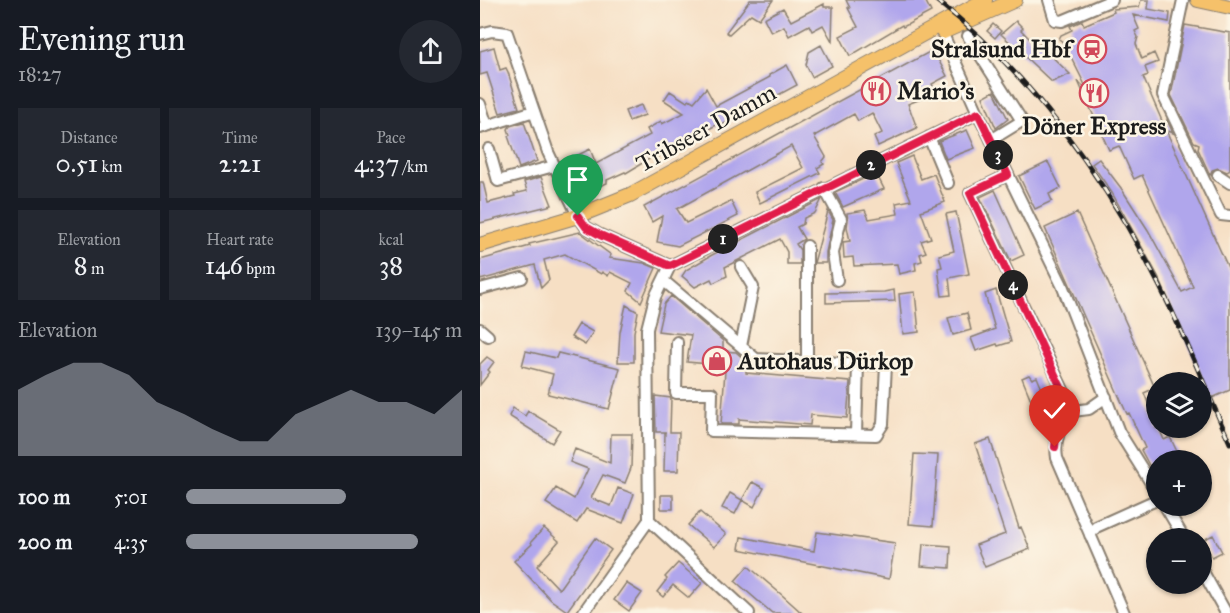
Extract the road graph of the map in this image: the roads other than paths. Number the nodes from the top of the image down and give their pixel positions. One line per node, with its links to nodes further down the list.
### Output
1 (985, 0): 11 (main road, Tribseer Damm)
2 (1015, 0): 8 (main road, Tribseer Damm)
3 (1049, 0): 4 (street)
4 (1112, 0)
5 (1183, 0): 25 (street)
6 (1197, 0): 7 (main road)
7 (1225, 5)
8 (942, 32): 11 (main road, Tribseer Damm); 14 (street)
9 (480, 34): 13 (street)
10 (968, 36): 17 (street)
11 (880, 58): 26 (main road, Tribseer Damm)
12 (480, 104): 15 (street)
13 (534, 111): 15 (street); 19 (street)
14 (978, 113): 16 (street); 17 (street)
15 (483, 127)
16 (929, 137): 22 (street); 24 (street)
17 (991, 140): 20 (street)
18 (489, 149): 19 (street)
19 (554, 166): 26 (street)
20 (1008, 175): 39 (street); 40 (street)
21 (1218, 175): 23 (street)
22 (948, 183)
23 (1230, 183)
24 (824, 188): 29 (street); 32 (street)
25 (1230, 216)
26 (579, 217): 27 (main road, Tribseer Damm); 29 (street)
27 (480, 244)
28 (807, 246): 37 (street)
29 (670, 266): 33 (street)
30 (741, 267): 36 (street)
31 (522, 278): 34 (street)
32 (837, 280)
33 (663, 281): 36 (street); 44 (street)
34 (480, 289)
35 (677, 342): 41 (street)
36 (741, 346): 37 (street)
37 (807, 361): 38 (street)
38 (858, 364): 41 (street); 41 (street)
39 (1106, 397): 40 (street); 42 (street)
40 (1072, 411): 45 (street)
41 (856, 434)
42 (1146, 475)
43 (1146, 504): 45 (street)
44 (649, 520): 47 (street); 48 (street)
45 (1090, 535): 50 (street)
46 (1212, 588): 51 (street)
47 (737, 609): 49 (street)
48 (583, 613)
49 (749, 613)
50 (1124, 613)
51 (1226, 613)

